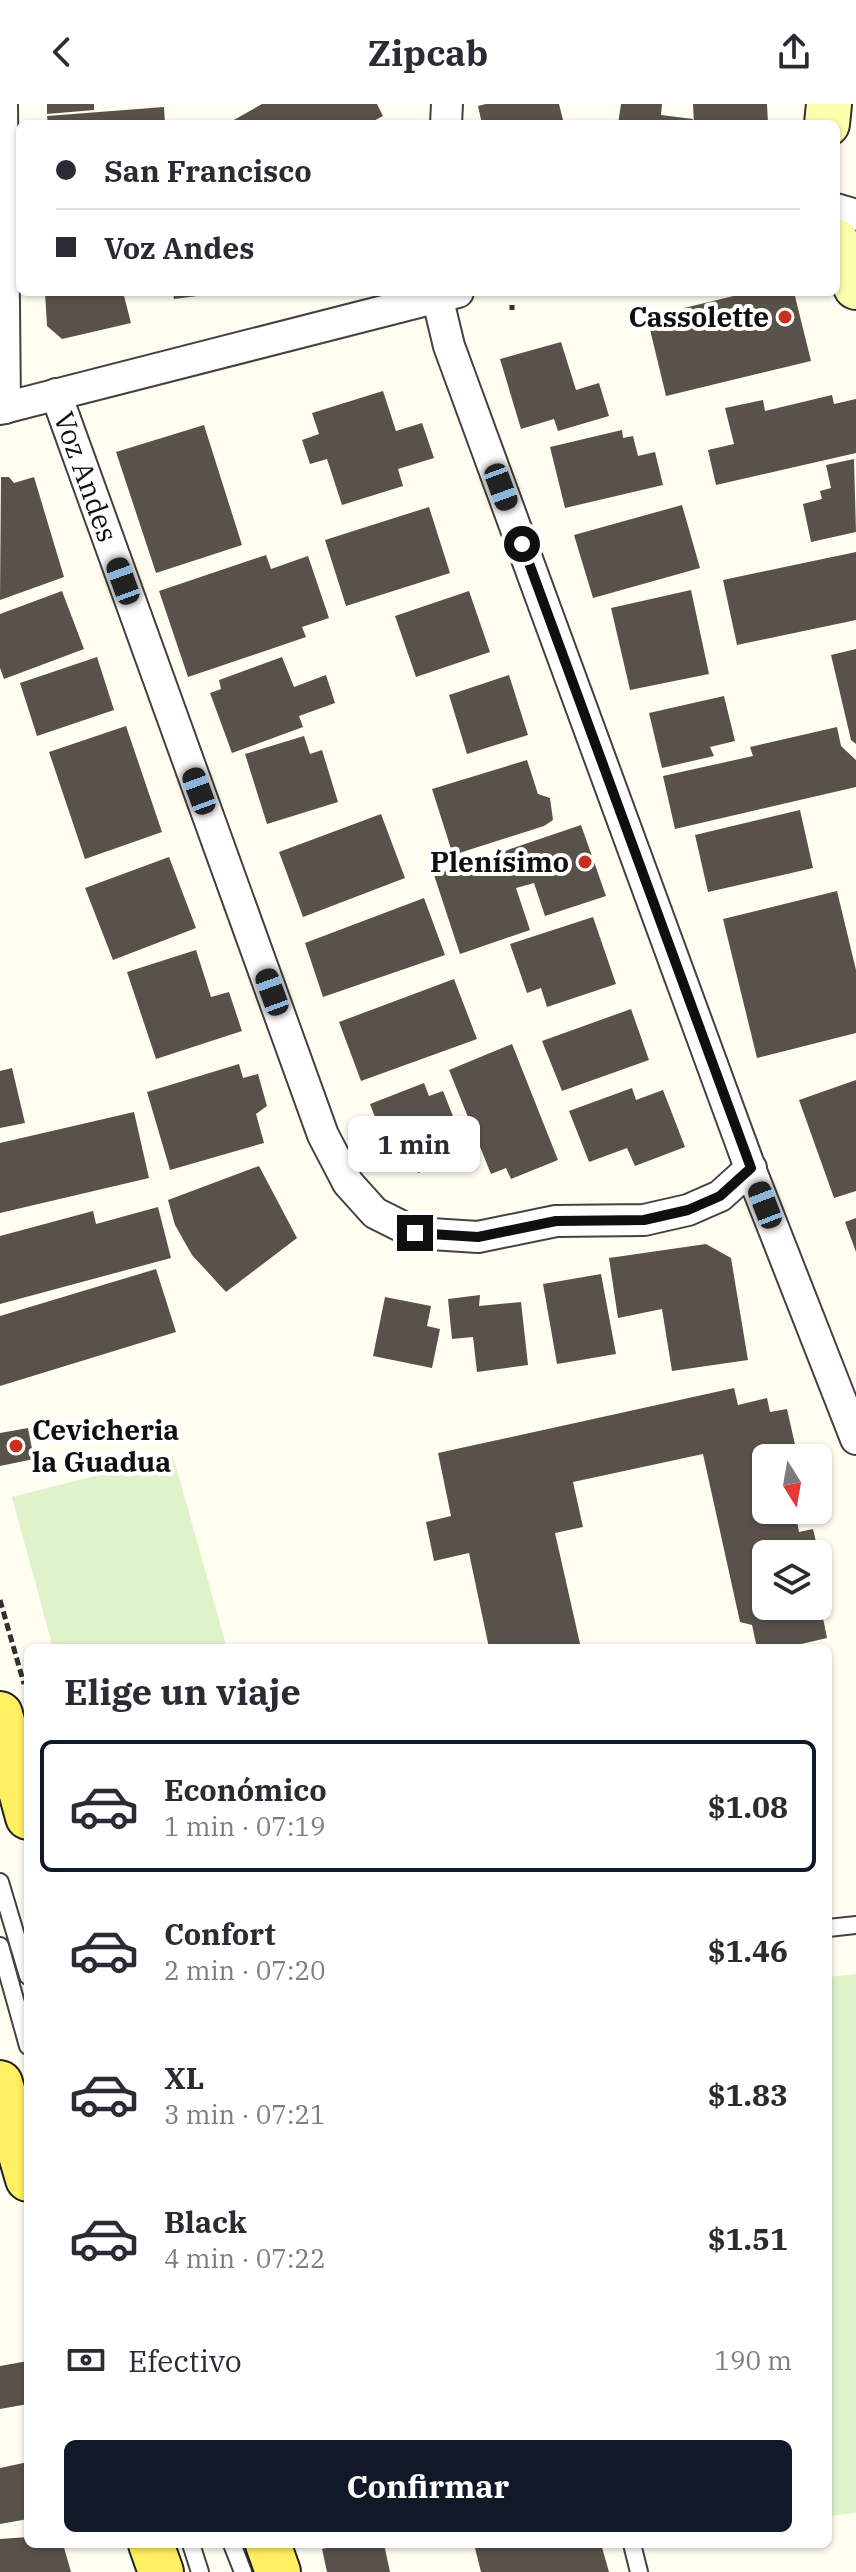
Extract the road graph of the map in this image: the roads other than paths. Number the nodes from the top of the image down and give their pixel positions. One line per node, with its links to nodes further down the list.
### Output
1 (2, 104): 7 (street)
2 (840, 250): 3 (street)
3 (856, 287)
4 (435, 296): 6 (street)
5 (443, 296): 8 (street)
6 (56, 394): 7 (street); 8 (street, Voz Andes)
7 (2, 409)
8 (751, 1168): 9 (street)
9 (856, 1439)
10 (12, 1700): 11 (main road)
11 (24, 1788)
12 (0, 1882): 16 (lane)
13 (856, 1925): 14 (lane)
14 (832, 1928)
15 (0, 1946): 17 (lane)
16 (24, 1963)
17 (24, 2032)
18 (0, 2083): 19 (main road)
19 (20, 2172)
20 (152, 2548): 25 (main road)
21 (192, 2548): 26 (lane)
22 (234, 2548): 27 (lane)
23 (269, 2548): 28 (main road)
24 (633, 2548): 29 (lane)
25 (161, 2572)
26 (200, 2572)
27 (243, 2572)
28 (278, 2572)
29 (639, 2572)

